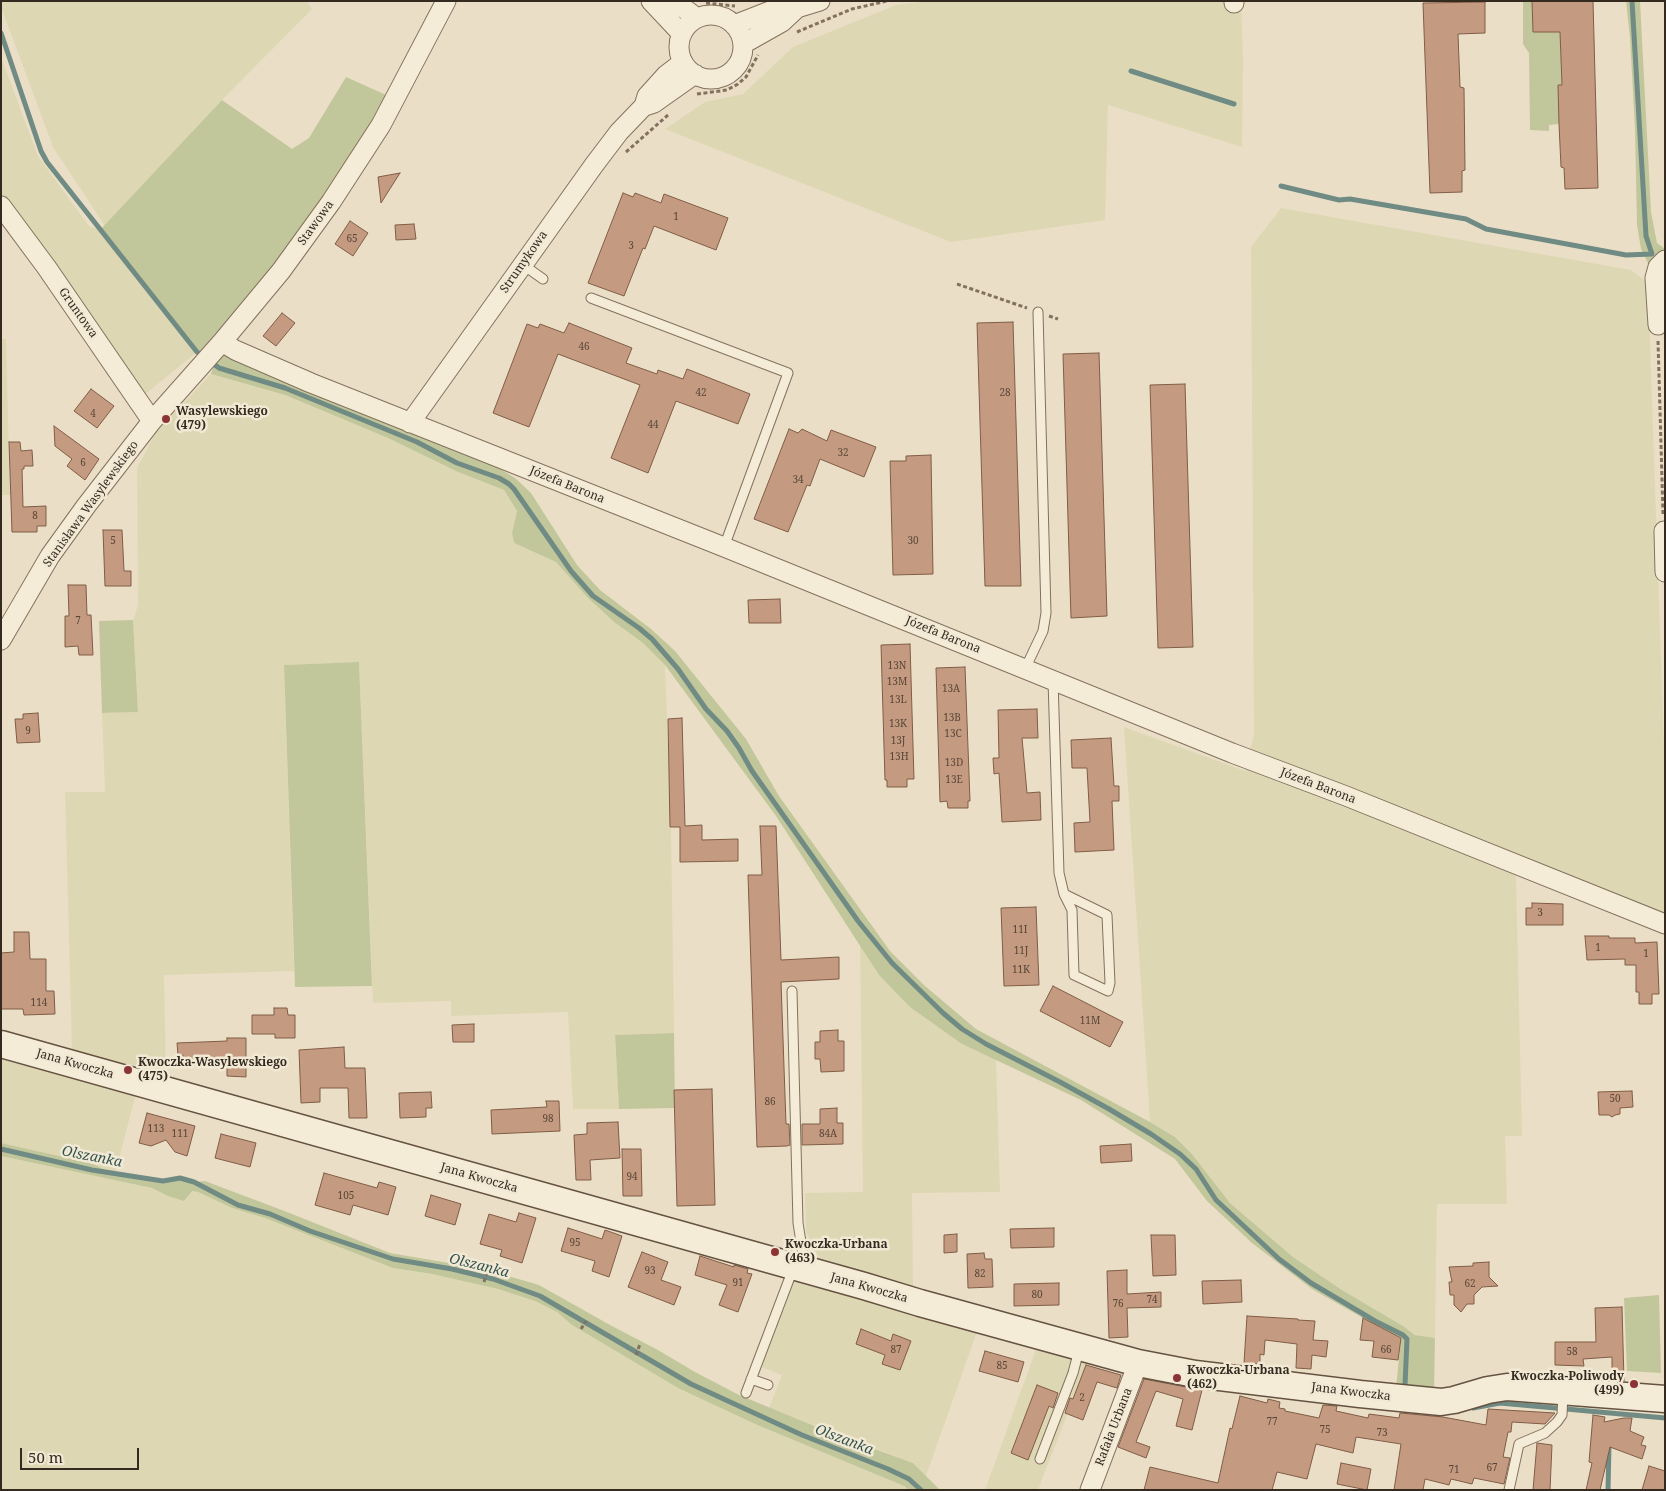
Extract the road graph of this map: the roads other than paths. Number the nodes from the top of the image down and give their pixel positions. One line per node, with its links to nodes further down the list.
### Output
1 (446, 1): 18 (street, Stawowa)
2 (651, 1): 8 (street)
3 (674, 1): 6 (street)
4 (820, 1): 5 (street)
5 (797, 8): 7 (street); 9 (street)
6 (697, 18): 7 (street); 8 (street)
7 (734, 25): 9 (street)
8 (682, 34): 10 (street)
9 (743, 44): 10 (street)
10 (689, 68): 13 (street, Strumykowa)
11 (1, 206): 19 (street, Gruntowa)
12 (1665, 260): 17 (street)
13 (522, 264): 14 (lane); 20 (street, Strumykowa)
14 (543, 279)
15 (591, 298): 22 (lane)
16 (1038, 312): 25 (lane)
17 (1658, 325)
18 (222, 342): 19 (street, Stawowa); 20 (street, Józefa Barona)
19 (152, 421): 24 (street, Stanisława Wasylewskiego)
20 (410, 423): 22 (street, Józefa Barona)
21 (1664, 531): 23 (street)
22 (724, 547): 25 (street, Józefa Barona)
23 (1665, 572)
24 (1, 640)
25 (1025, 669): 26 (street, Józefa Barona)
26 (1053, 680): 27 (lane); 28 (street, Józefa Barona)
27 (1064, 894): 27 (lane)
28 (1665, 924)
29 (792, 992): 31 (lane)
30 (1, 1044): 31 (street, Jana Kwoczka)
31 (798, 1268): 32 (street, Jana Kwoczka); 34 (lane)
32 (1080, 1347): 33 (street, Jana Kwoczka); 39 (lane)
33 (1138, 1363): 38 (street, Jana Kwoczka); 40 (street, Rafała Urbana)
34 (751, 1379): 35 (lane); 36 (lane)
35 (768, 1385)
36 (746, 1393)
37 (1665, 1399): 38 (street, Jana Kwoczka)
38 (1563, 1402): 41 (lane)
39 (1040, 1459)
40 (1090, 1490)
41 (1508, 1490)

